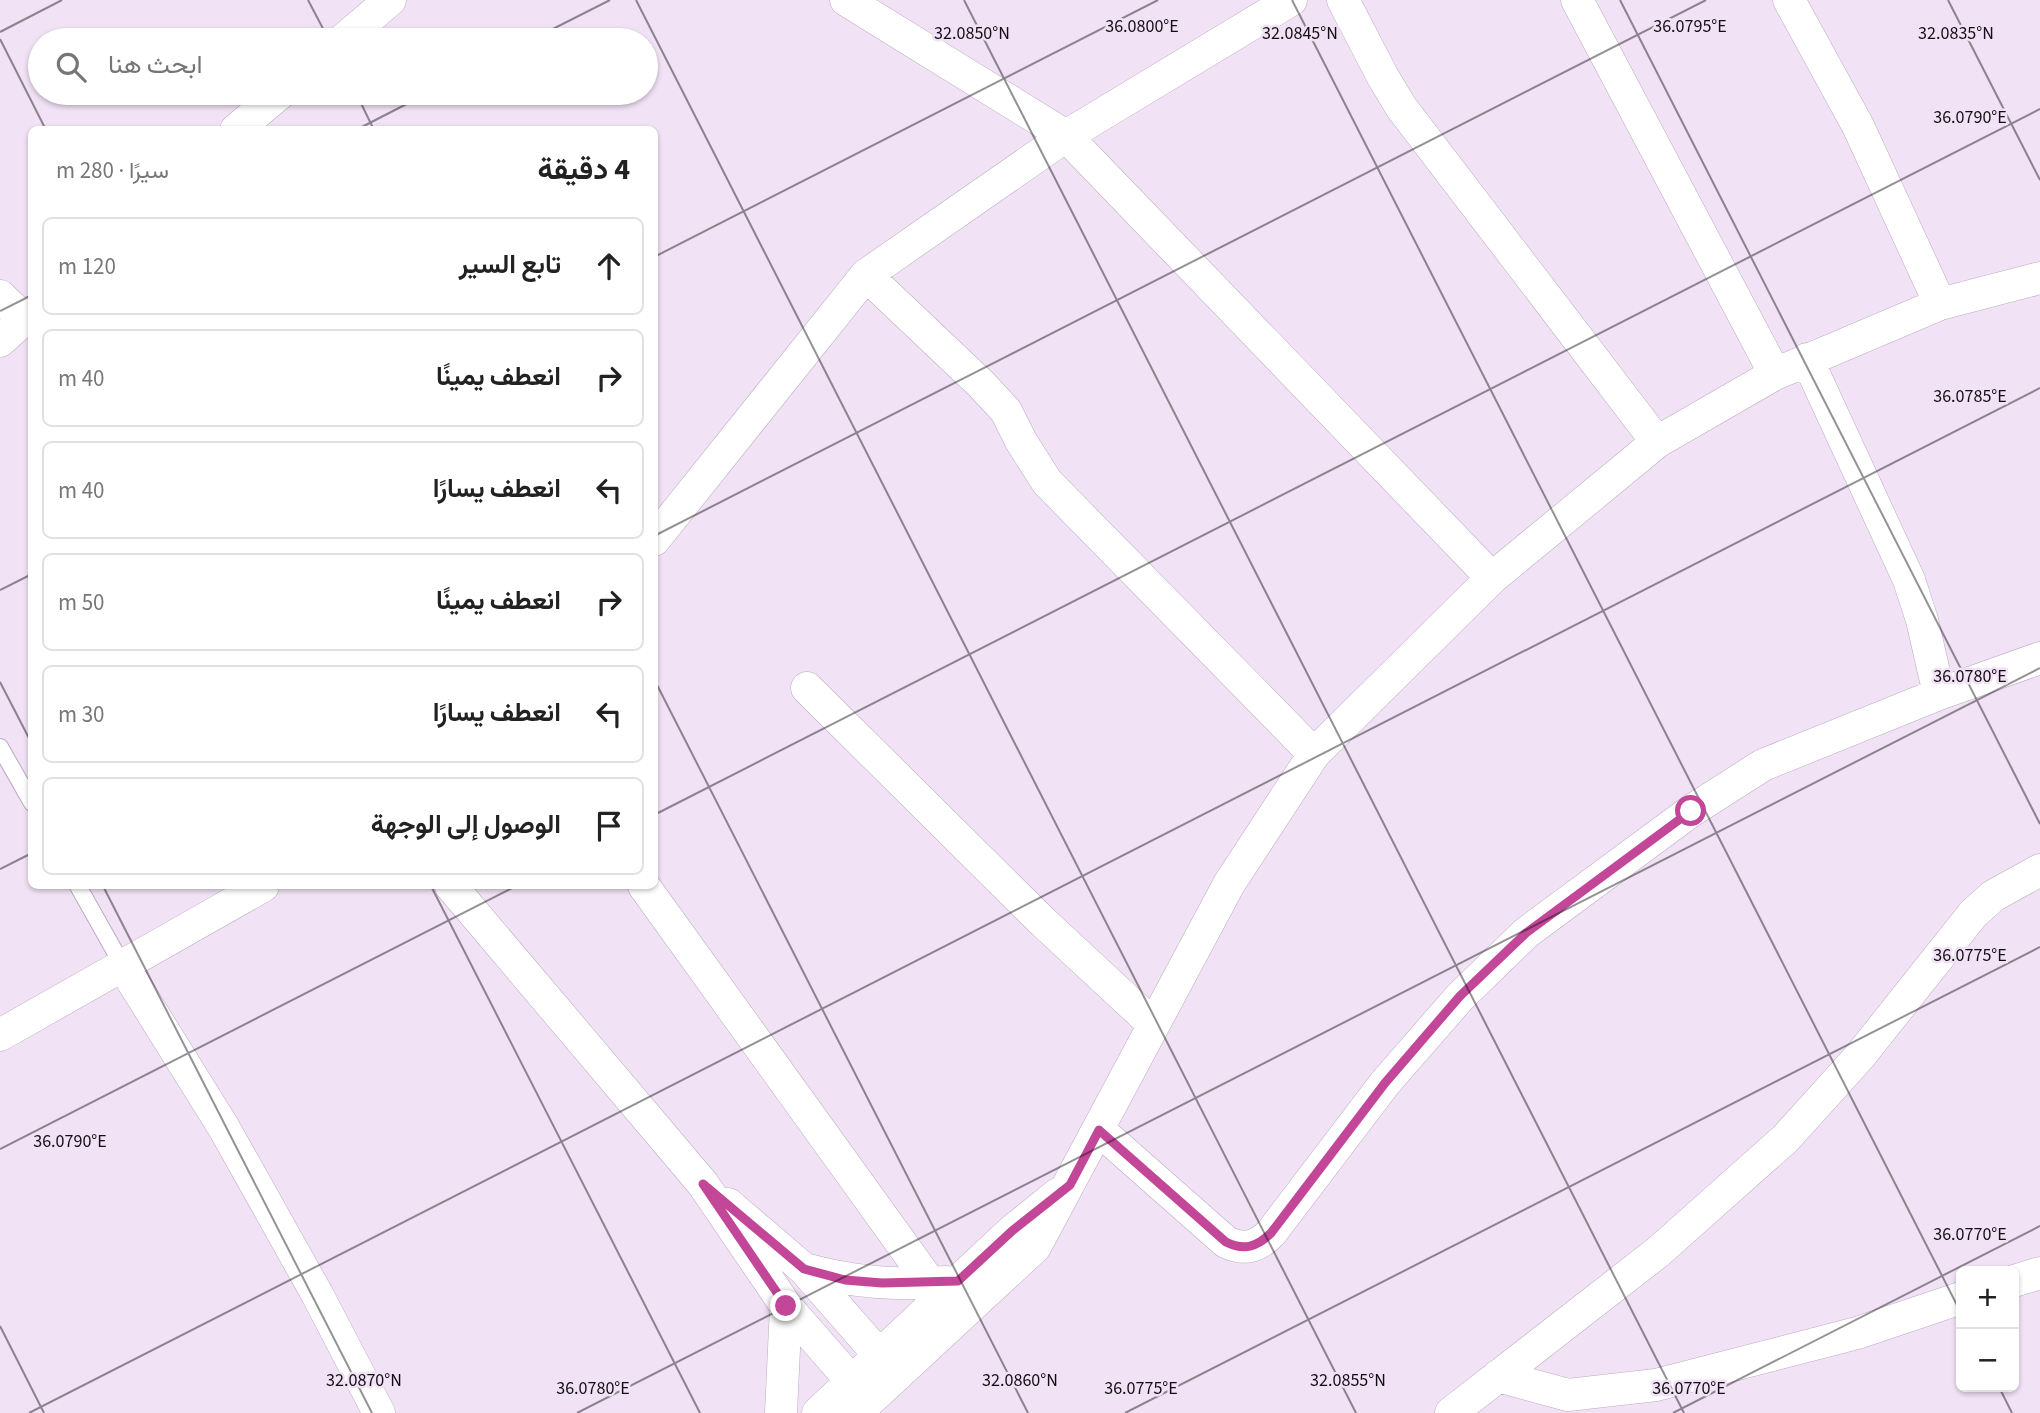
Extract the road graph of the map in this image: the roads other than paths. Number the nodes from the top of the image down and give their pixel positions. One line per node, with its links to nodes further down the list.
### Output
1 (390, 0): 7 (street)
2 (846, 0): 10 (street)
3 (1291, 0): 10 (street)
4 (1343, 0): 19 (street)
5 (1577, 0): 18 (street)
6 (1789, 0): 14 (street)
7 (356, 28)
8 (266, 105): 9 (street)
9 (241, 126)
10 (1066, 136): 11 (street); 21 (street)
11 (866, 275): 20 (street); 26 (street)
12 (2040, 278): 14 (street)
13 (0, 296): 15 (street)
14 (1940, 304): 17 (street)
15 (28, 315): 16 (street)
16 (0, 341)
17 (1807, 359): 18 (street); 24 (street)
18 (1775, 374): 19 (street)
19 (1657, 442): 21 (street)
20 (658, 535)
21 (1492, 578): 26 (street)
22 (2040, 658): 24 (street)
23 (807, 688): 34 (street)
24 (1939, 694): 36 (street)
25 (0, 747): 27 (lane)
26 (1314, 754): 34 (street)
27 (28, 796)
28 (2040, 870): 46 (street)
29 (80, 889): 33 (lane)
30 (258, 889): 33 (street)
31 (454, 889): 37 (street)
32 (646, 889): 42 (street)
33 (123, 966): 35 (street); 48 (street)
34 (1153, 1024): 36 (street)
35 (0, 1035)
36 (1099, 1130): 38 (street)
37 (703, 1184): 39 (street); 44 (street)
38 (1070, 1185): 42 (street); 45 (street)
39 (804, 1269): 42 (street); 45 (street)
40 (2040, 1273): 41 (street)
41 (2019, 1279)
42 (944, 1282): 45 (street)
43 (1956, 1300): 46 (street)
44 (786, 1306): 47 (street); 49 (street)
45 (888, 1365): 47 (street)
46 (1498, 1376): 51 (street)
47 (858, 1399): 50 (street)
48 (379, 1413)
49 (781, 1413)
50 (818, 1413)
51 (1451, 1413)

